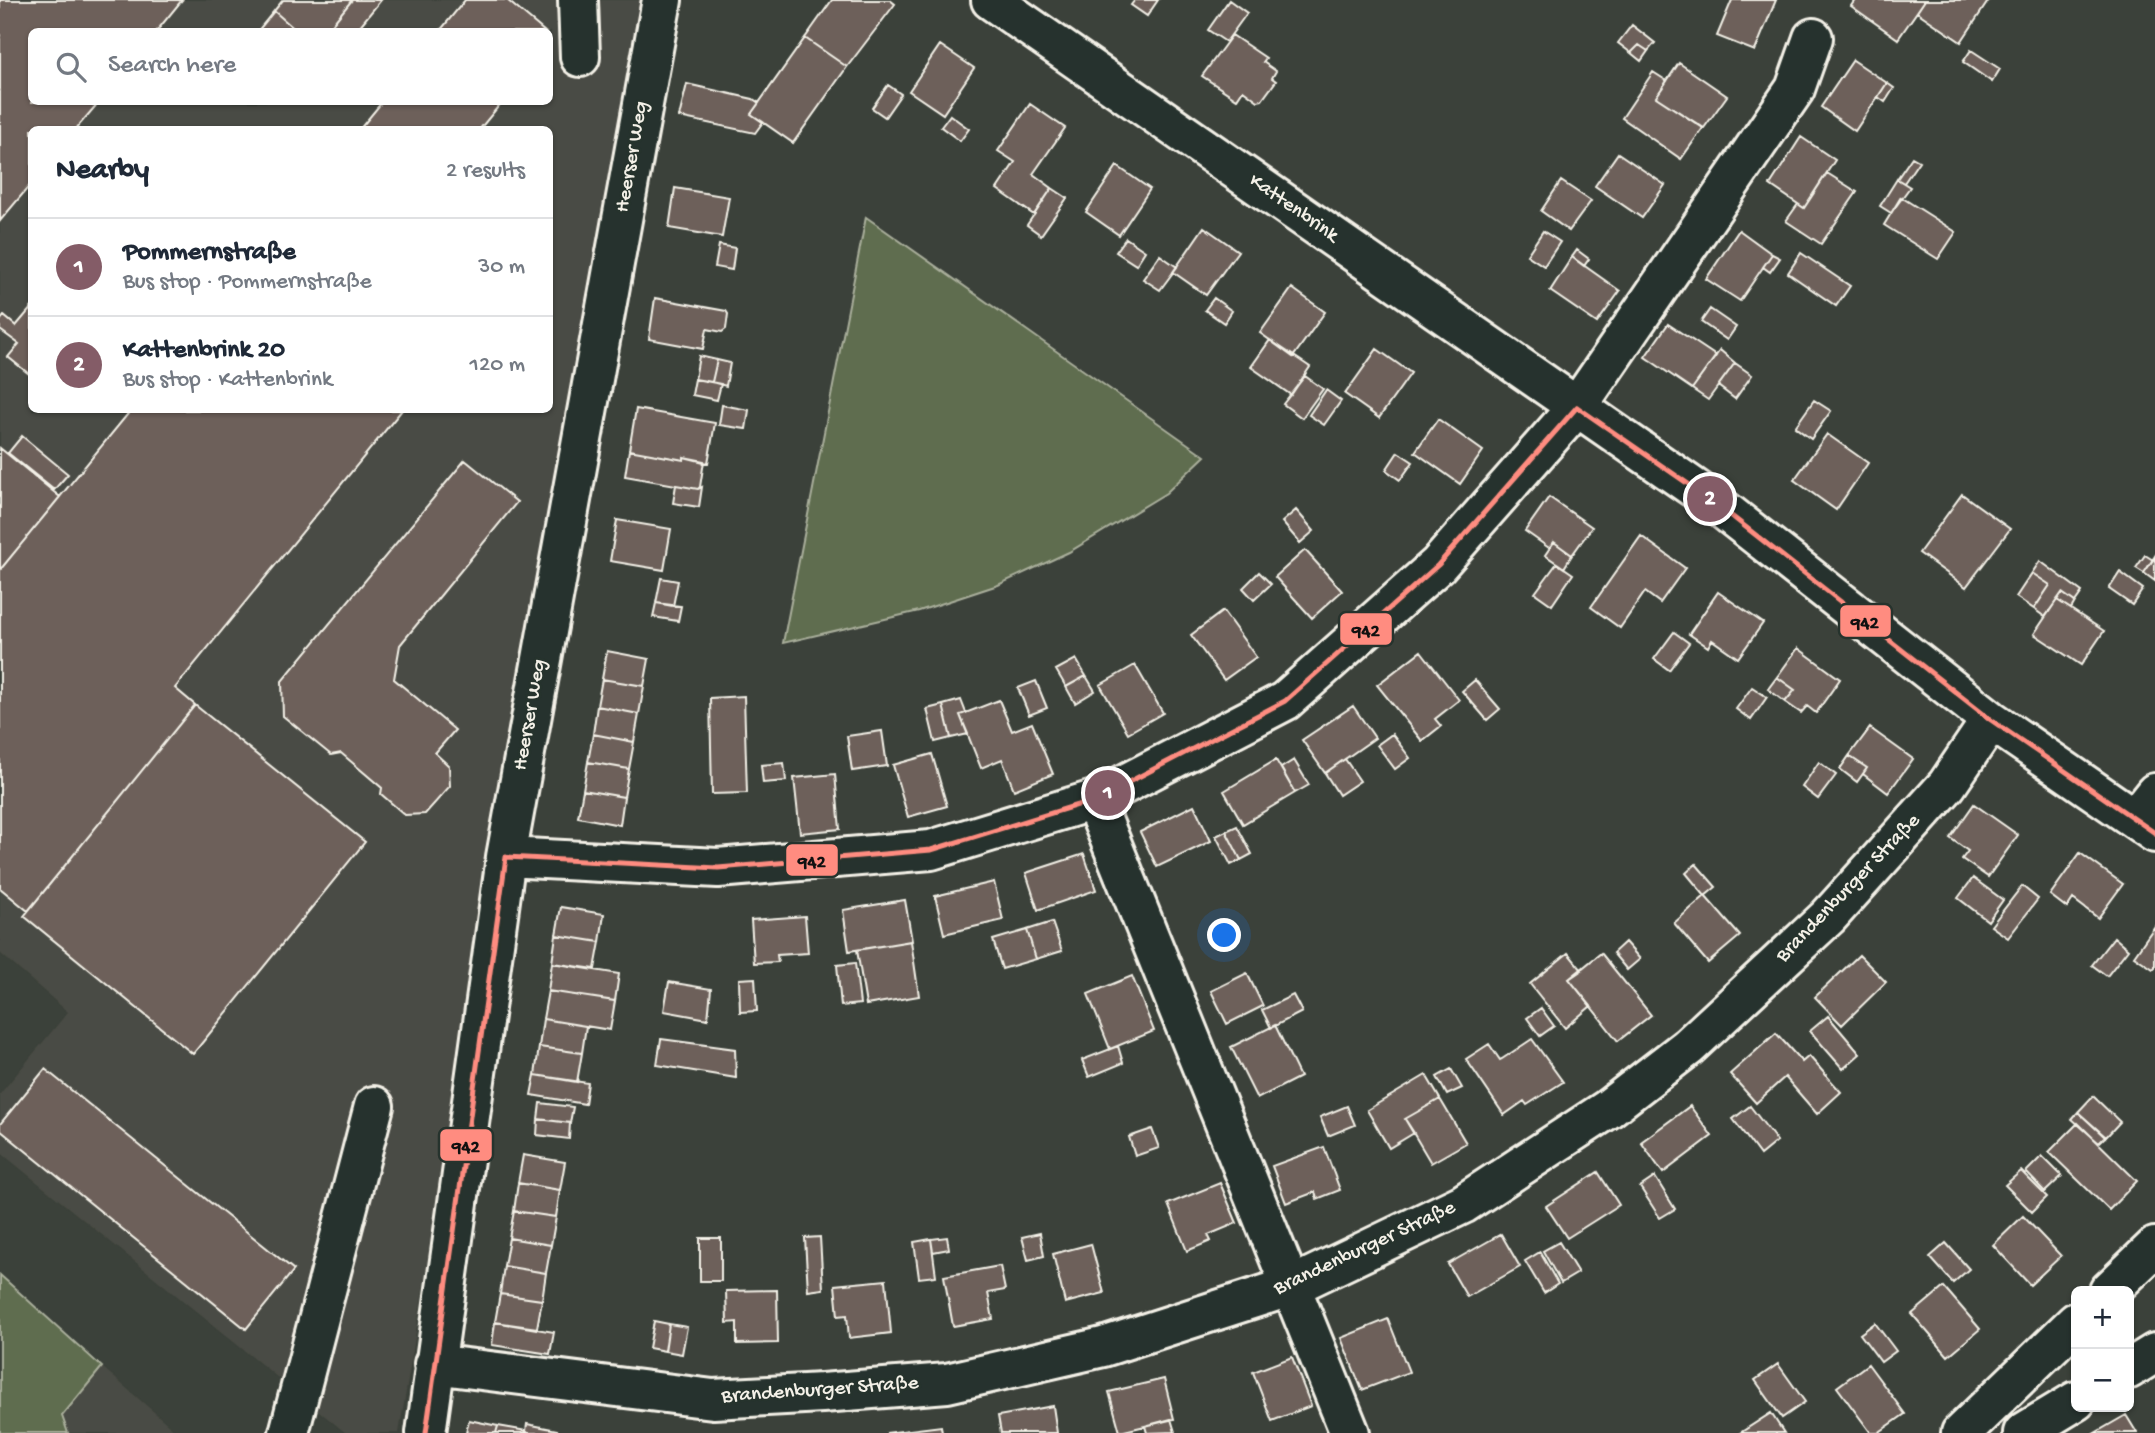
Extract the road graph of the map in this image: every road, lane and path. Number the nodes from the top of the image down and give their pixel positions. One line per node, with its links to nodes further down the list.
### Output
1 (578, 0): 5 (street)
2 (662, 0): 10 (street, Heerser Weg)
3 (1006, 4): 6 (street, Kattenbrink)
4 (1813, 38): 6 (street)
5 (580, 57)
6 (1577, 407): 7 (street, Kattenbrink); 8 (street)
7 (1991, 720): 9 (street, Kattenbrink); 13 (street, Brandenburger Straße)
8 (1094, 800): 10 (street); 13 (street)
9 (2148, 814)
10 (506, 857): 17 (street, Heerser Weg)
11 (374, 1106): 20 (street)
12 (2155, 1247): 14 (street)
13 (1292, 1286): 17 (street, Brandenburger Straße); 22 (street)
14 (2114, 1286)
15 (2071, 1327): 23 (street)
16 (2155, 1353): 18 (street)
17 (434, 1364): 21 (street, Heerser Weg)
18 (2134, 1366)
19 (2071, 1404): 24 (street)
20 (289, 1433)
21 (426, 1433)
22 (1350, 1433)
23 (1961, 1433)
24 (2023, 1433)

